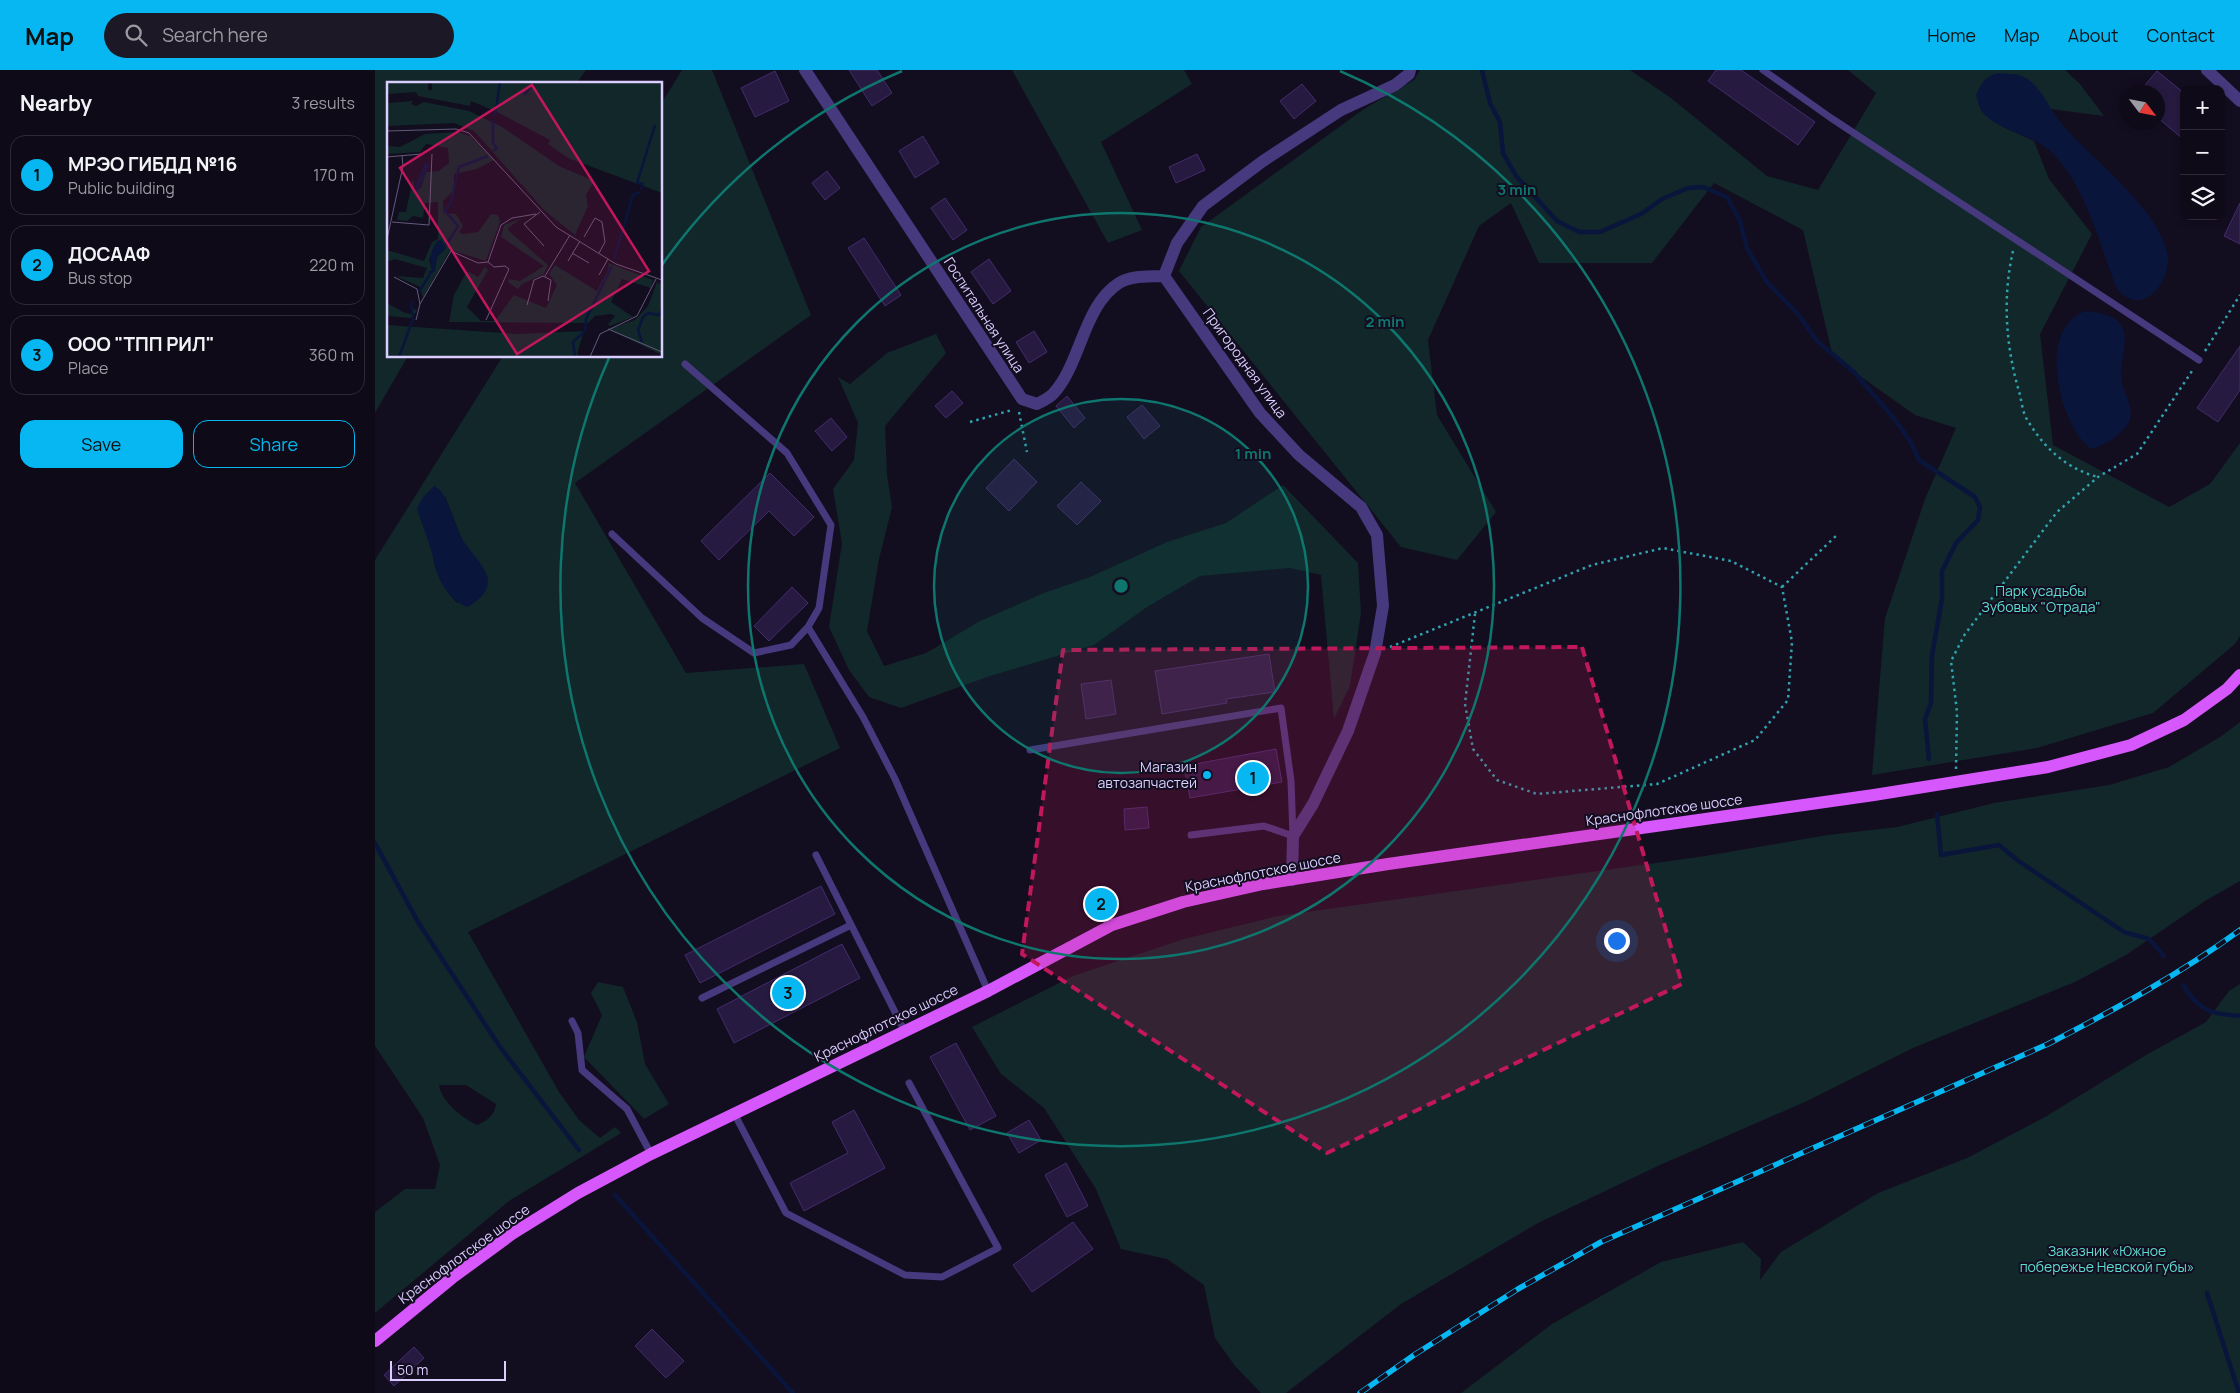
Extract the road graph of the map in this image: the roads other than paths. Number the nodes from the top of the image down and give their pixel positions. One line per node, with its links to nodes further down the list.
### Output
1 (805, 70): 6 (street, Госпитальная улица)
2 (1410, 70): 6 (street)
3 (1763, 70): 7 (lane)
4 (2207, 70): 5 (street)
5 (2240, 101)
6 (1164, 276): 14 (street, Пригородная улица)
7 (2199, 360)
8 (685, 364): 10 (lane)
9 (613, 534): 10 (lane)
10 (808, 627): 18 (lane)
11 (2240, 675): 16 (main road, Краснофлотское шоссе)
12 (1030, 750): 14 (lane)
13 (1191, 835): 14 (lane)
14 (1293, 836): 16 (street)
15 (816, 855): 17 (lane)
16 (1292, 880): 18 (main road, Краснофлотское шоссе)
17 (851, 925): 19 (lane); 21 (lane)
18 (988, 990): 21 (main road, Краснофлотское шоссе)
19 (702, 998)
20 (572, 1021): 24 (lane)
21 (904, 1030): 23 (main road, Краснофлотское шоссе)
22 (909, 1082): 23 (lane)
23 (733, 1113): 24 (main road, Краснофлотское шоссе)
24 (651, 1154): 25 (main road, Краснофлотское шоссе)
25 (375, 1340)

